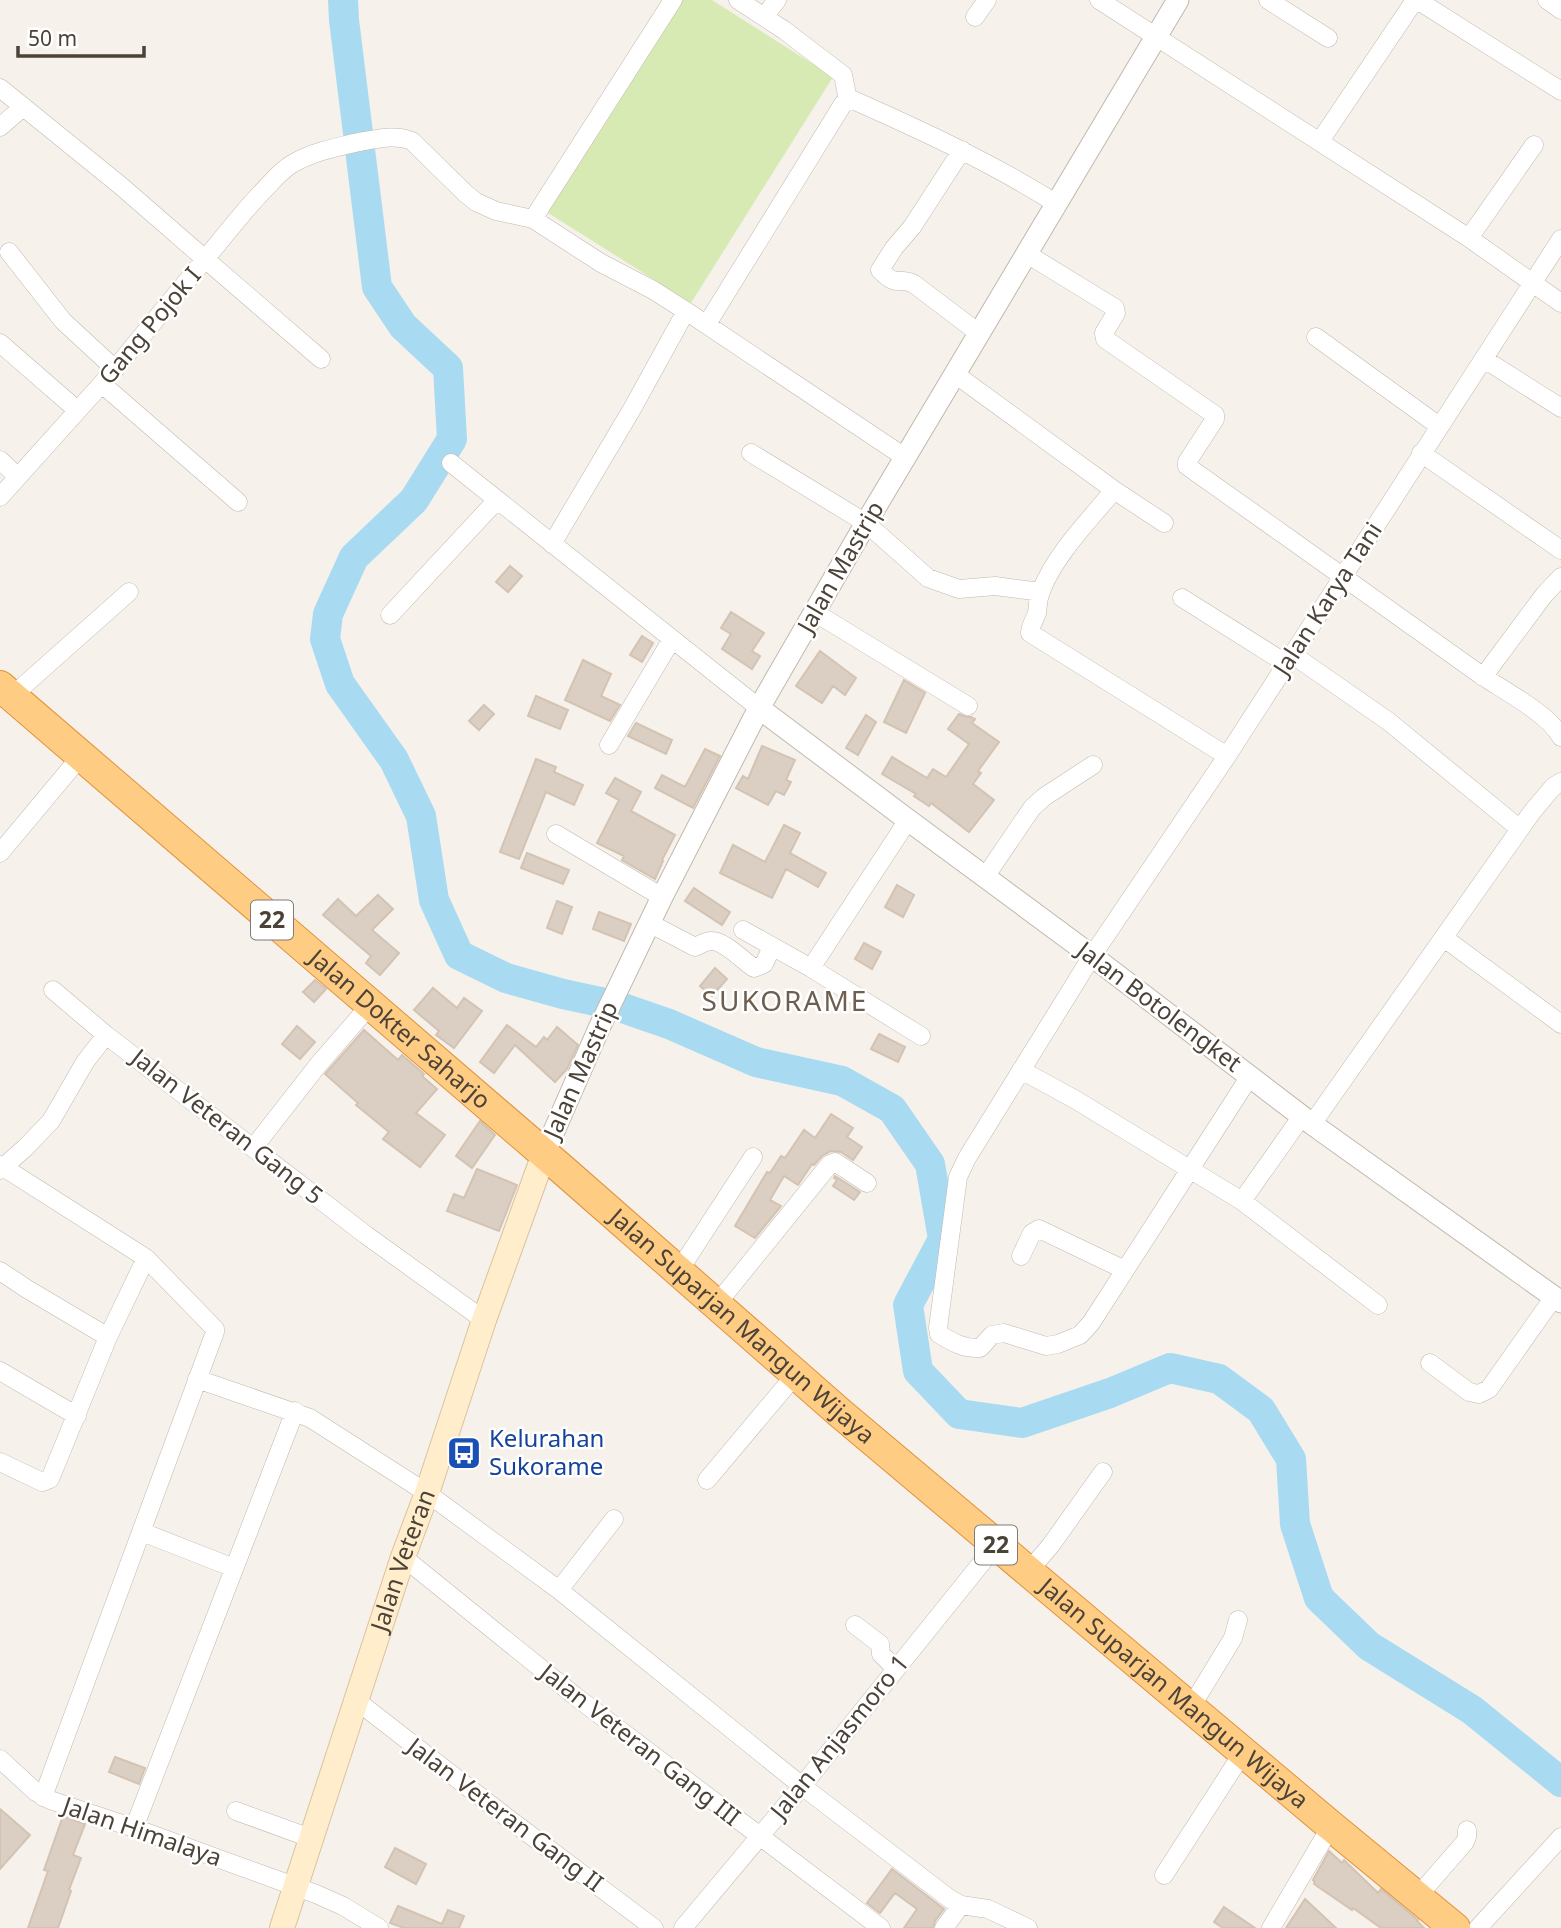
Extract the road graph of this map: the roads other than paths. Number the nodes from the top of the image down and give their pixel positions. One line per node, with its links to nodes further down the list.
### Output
1 (673, 0): 24 (street)
2 (738, 0): 11 (street)
3 (777, 0): 11 (street)
4 (987, 0): 12 (street)
5 (1099, 0): 13 (street)
6 (1178, 0): 13 (street, Jalan Mastrip)
7 (1268, 0): 14 (street)
8 (1416, 0): 16 (street); 20 (street)
9 (1547, 0): 10 (street)
10 (1561, 10)
11 (764, 17): 17 (street)
12 (975, 17)
13 (1155, 36): 20 (street); 23 (street, Jalan Mastrip)
14 (1328, 38)
15 (0, 88): 18 (street, Gang Pojok I)
16 (1561, 92)
17 (848, 100): 22 (street); 33 (street)
18 (23, 107): 19 (street); 29 (street, Gang Pojok I)
19 (0, 127)
20 (1320, 141): 25 (street)
21 (1534, 145): 25 (street)
22 (962, 150): 23 (street); 34 (street)
23 (1057, 204): 28 (street, Jalan Mastrip)
24 (533, 219): 29 (street); 32 (street)
25 (1469, 238): 30 (street)
26 (1561, 239): 30 (street, Jalan Karya Tani)
27 (9, 252): 39 (street)
28 (1027, 254): 34 (street, Jalan Mastrip); 59 (street)
29 (205, 259): 37 (street); 39 (street, Gang Pojok I)
30 (1534, 283): 31 (street); 38 (street, Jalan Karya Tani)
31 (1561, 303)
32 (686, 311): 33 (street); 57 (street)
33 (707, 324): 47 (street)
34 (980, 334): 40 (street, Jalan Mastrip)
35 (1316, 337): 44 (street)
36 (0, 344): 43 (street)
37 (321, 359)
38 (1483, 359): 42 (street); 44 (street, Jalan Karya Tani)
39 (115, 369): 41 (street, Gang Pojok I)
40 (955, 374): 47 (street, Jalan Mastrip); 51 (street)
41 (102, 384): 43 (street, Gang Pojok I); 54 (street)
42 (1561, 408)
43 (77, 410): 50 (street, Gang Pojok I)
44 (1439, 426): 46 (street, Jalan Karya Tani)
45 (751, 453): 55 (street)
46 (1421, 453): 58 (street); 59 (street, Jalan Karya Tani)
47 (905, 458): 55 (street, Jalan Mastrip)
48 (0, 460): 50 (street)
49 (451, 463): 53 (street)
50 (18, 477): 52 (street, Gang Pojok I)
51 (1114, 490): 56 (street); 62 (street)
52 (0, 497)
53 (497, 500): 57 (street); 65 (street)
54 (238, 502)
55 (866, 523): 62 (street); 64 (street, Jalan Mastrip)
56 (1164, 523)
57 (552, 544): 66 (street)
58 (1561, 550)
59 (1344, 576): 67 (street, Jalan Karya Tani); 68 (street)
60 (1561, 578): 68 (street)
61 (129, 592): 69 (street)
62 (1041, 592): 75 (street)
63 (1182, 598): 67 (street)
64 (814, 612): 70 (street); 71 (street, Jalan Mastrip)
65 (390, 615)
66 (672, 639): 71 (street); 73 (street)
67 (1290, 659): 75 (street, Jalan Karya Tani); 79 (street)
68 (1483, 677): 72 (street)
69 (6, 691): 74 (highway, Jalan Dokter Saharjo / 22)
70 (968, 706)
71 (759, 708): 78 (street, Jalan Botolengket); 83 (street, Jalan Mastrip)
72 (1561, 737)
73 (609, 744)
74 (81, 756): 81 (street); 91 (highway, Jalan Dokter Saharjo / 22)
75 (1227, 756): 88 (street, Jalan Karya Tani)
76 (1093, 765): 82 (street)
77 (1558, 787): 79 (street)
78 (908, 820): 82 (street, Jalan Botolengket); 89 (street)
79 (1520, 829): 86 (street)
80 (555, 834): 83 (street)
81 (0, 853)
82 (985, 877): 88 (street, Jalan Botolengket)
83 (662, 897): 84 (street, Jalan Mastrip)
84 (649, 923): 87 (street); 99 (street, Jalan Mastrip)
85 (743, 930): 87 (street)
86 (1444, 938): 92 (street); 97 (street)
87 (772, 947): 89 (street)
88 (1092, 956): 95 (street, Jalan Karya Tani); 96 (street, Jalan Botolengket)
89 (811, 968): 94 (street)
90 (53, 989): 93 (street)
91 (371, 1004): 98 (street); 99 (highway, Jalan Dokter Saharjo / 22)
92 (1561, 1024)
93 (106, 1035): 98 (street, Jalan Veteran Gang 5); 101 (street, Jalan Veteran Gang 5)
94 (921, 1036)
95 (1021, 1070): 102 (street); 108 (street, Jalan Karya Tani)
96 (1250, 1076): 97 (street, Jalan Botolengket); 102 (street)
97 (1307, 1120): 104 (street); 110 (street, Jalan Botolengket)
98 (254, 1147): 113 (street, Jalan Veteran Gang 5)
99 (544, 1154): 109 (highway, Jalan Suparjan Mangun Wijaya / 22); 113 (main road, Jalan Veteran)
100 (753, 1157): 109 (street)
101 (1, 1167): 106 (street)
102 (1190, 1168): 104 (street); 108 (street)
103 (867, 1183): 111 (street)
104 (1242, 1201): 112 (street)
105 (1021, 1256): 108 (street)
106 (146, 1258): 114 (street); 118 (street)
107 (0, 1270): 114 (street)
108 (1125, 1270)
109 (678, 1272): 111 (highway, Jalan Suparjan Mangun Wijaya / 22)
110 (1557, 1300): 115 (street)
111 (716, 1305): 117 (highway, Jalan Suparjan Mangun Wijaya / 22)
112 (1378, 1305)
113 (484, 1320): 124 (main road, Jalan Veteran)
114 (108, 1337): 120 (street)
115 (1430, 1363)
116 (0, 1371): 120 (street)
117 (796, 1374): 123 (street); 127 (highway, Jalan Suparjan Mangun Wijaya / 22)
118 (197, 1379): 119 (street); 126 (street)
119 (295, 1412): 124 (street); 129 (street)
120 (76, 1416): 121 (street)
121 (0, 1462)
122 (1103, 1472): 130 (street)
123 (707, 1480)
124 (427, 1493): 128 (main road, Jalan Veteran); 131 (street)
125 (614, 1519): 131 (street)
126 (142, 1532): 129 (street); 140 (street)
127 (996, 1545): 130 (highway, Jalan Suparjan Mangun Wijaya / 22); 134 (street, Jalan Anjasmoro 1)
128 (403, 1558): 135 (main road, Jalan Veteran); 145 (street, Jalan Veteran Gang III)
129 (234, 1568): 143 (street)
130 (1028, 1572): 136 (highway, Jalan Suparjan Mangun Wijaya / 22)
131 (559, 1590): 139 (street)
132 (1238, 1620): 136 (street)
133 (855, 1625): 134 (street)
134 (895, 1668): 139 (street, Jalan Anjasmoro 1)
135 (357, 1701): 147 (main road, Jalan Veteran); 154 (street, Jalan Veteran Gang II)
136 (1191, 1707): 137 (highway, Jalan Suparjan Mangun Wijaya / 22)
137 (1244, 1751): 142 (highway, Jalan Suparjan Mangun Wijaya / 22); 148 (street)
138 (0, 1759): 140 (street, Jalan Himalaya)
139 (802, 1786): 145 (street, Jalan Anjasmoro 1); 151 (street)
140 (43, 1797): 143 (street, Jalan Himalaya)
141 (236, 1811): 147 (street)
142 (1331, 1826): 150 (highway, Jalan Suparjan Mangun Wijaya / 22); 159 (street)
143 (134, 1828): 149 (street, Jalan Himalaya)
144 (1467, 1830): 150 (street)
145 (760, 1837): 155 (street, Jalan Anjasmoro 1); 156 (street, Jalan Veteran Gang III)
146 (1561, 1837): 161 (street)
147 (313, 1839): 149 (main road, Jalan Veteran)
148 (1164, 1875)
149 (306, 1890): 152 (main road, Jalan Veteran); 153 (street, Jalan Himalaya)
150 (1417, 1897): 160 (highway, Jalan Suparjan Mangun Wijaya / 22)
151 (961, 1905): 157 (street); 158 (street)
152 (282, 1928)
153 (379, 1928)
154 (654, 1928)
155 (683, 1928)
156 (881, 1928)
157 (944, 1928)
158 (1028, 1928)
159 (1271, 1928)
160 (1455, 1928)
161 (1478, 1928)

